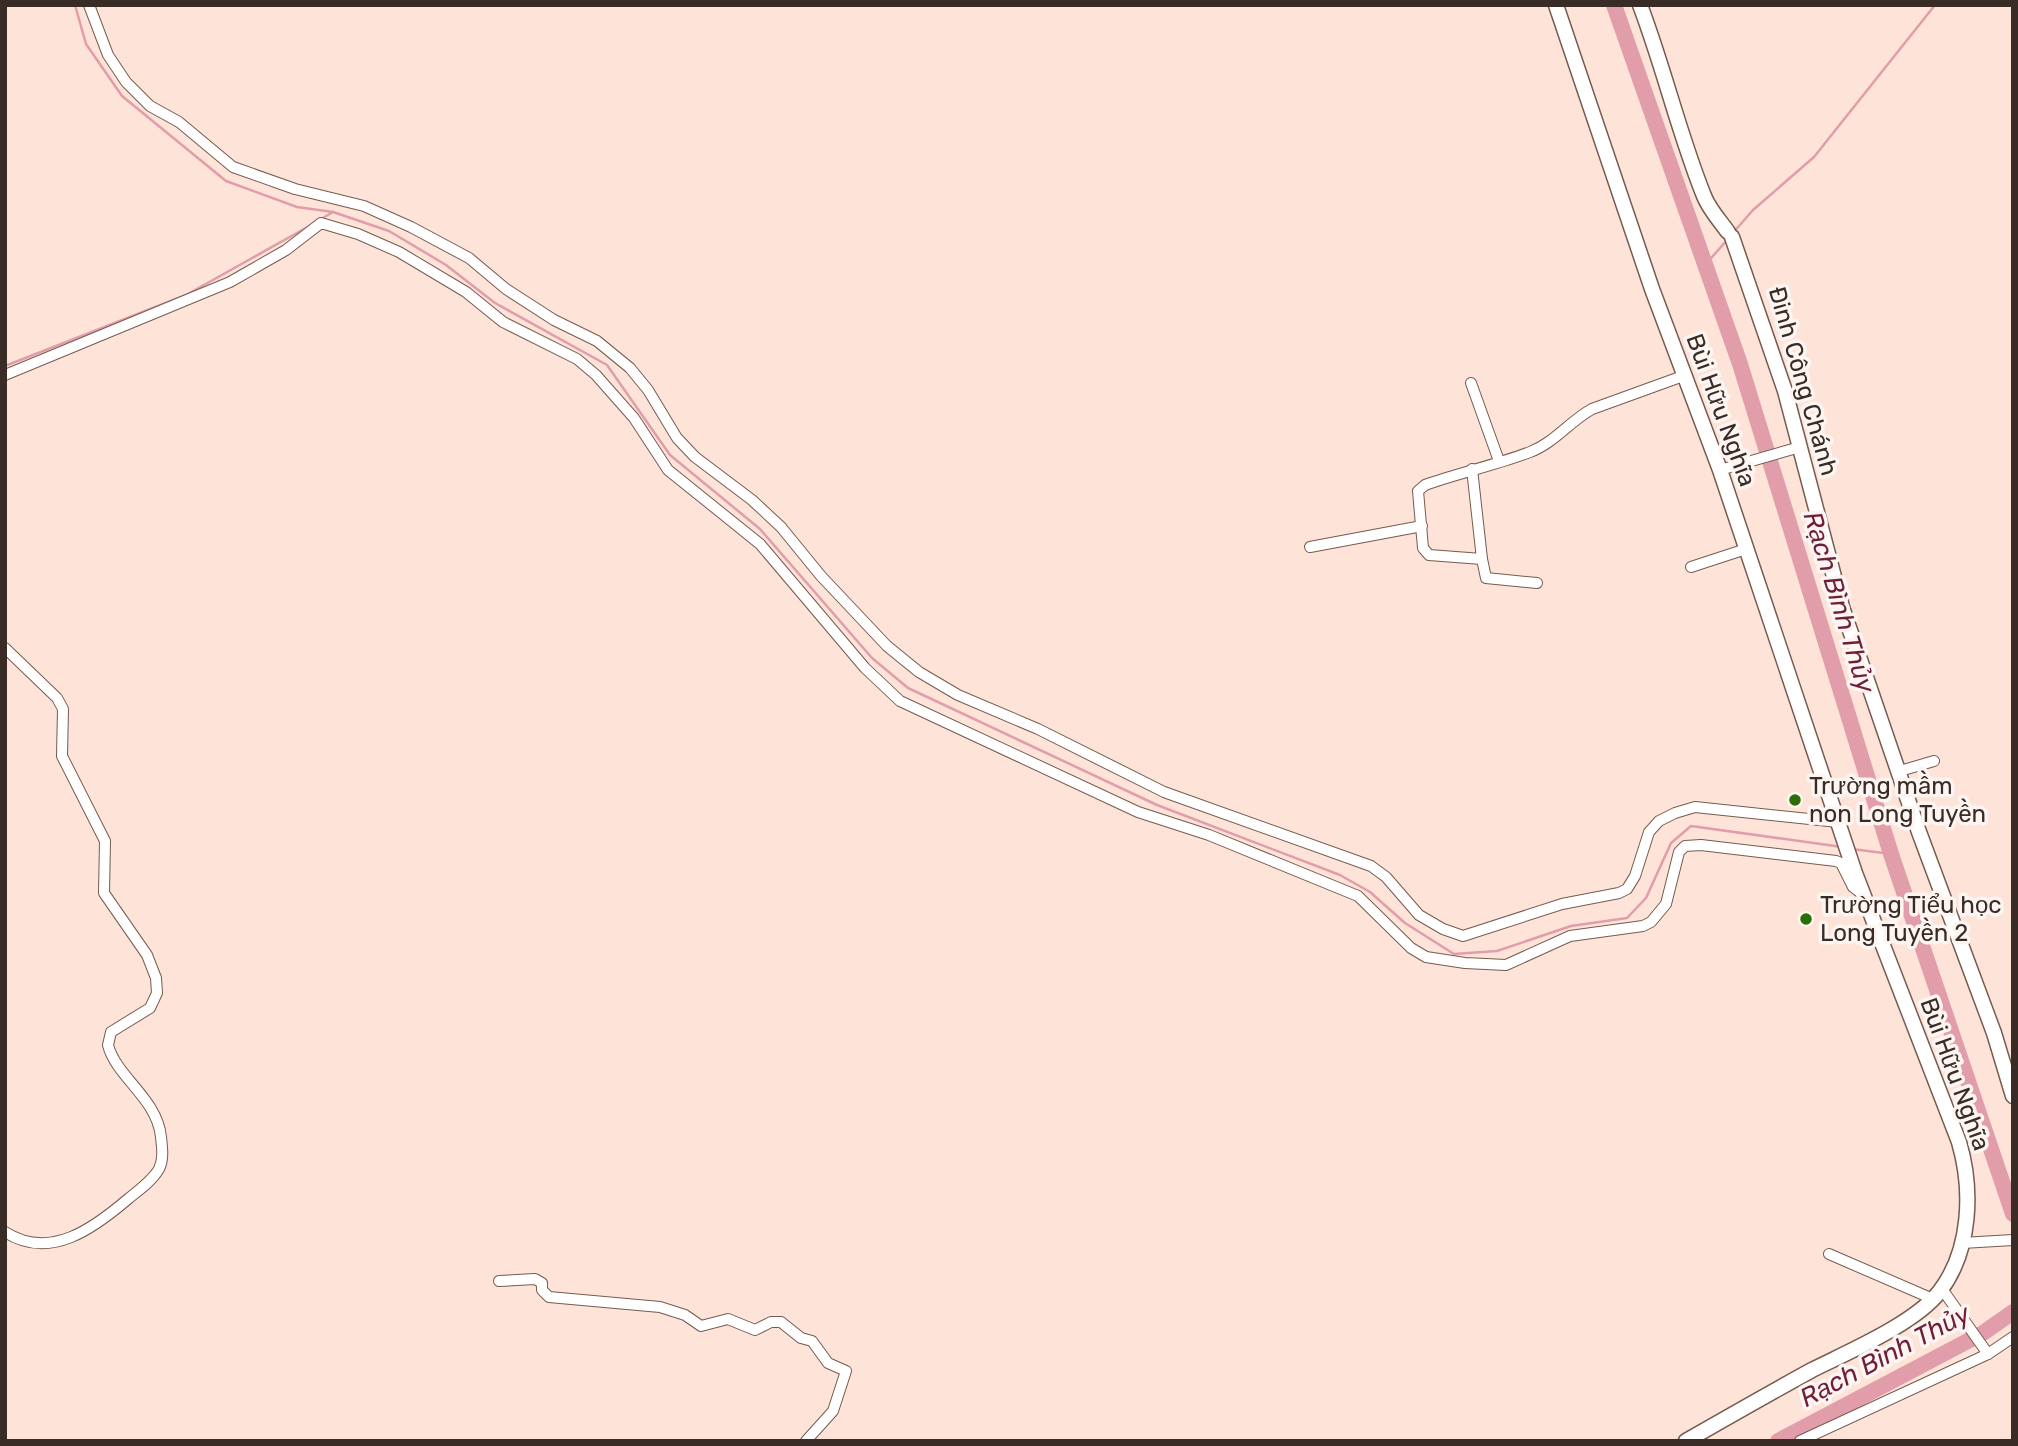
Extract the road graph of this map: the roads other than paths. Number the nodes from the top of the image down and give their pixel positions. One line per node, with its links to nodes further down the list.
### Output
1 (89, 5): 20 (street)
2 (1556, 5): 5 (main road, Bùi Hữu Nghĩa)
3 (1640, 5): 7 (main road, Đinh Công Chánh)
4 (5, 375): 21 (street)
5 (1683, 376): 8 (street); 10 (main road, Bùi Hữu Nghĩa)
6 (1471, 383): 8 (street)
7 (1800, 447): 10 (street); 19 (main road, Đinh Công Chánh)
8 (1499, 461): 9 (street)
9 (1472, 469): 11 (street); 14 (street)
10 (1720, 470): 13 (main road, Bùi Hữu Nghĩa)
11 (1422, 526): 12 (street); 14 (street)
12 (1310, 547)
13 (1746, 549): 15 (street); 20 (main road, Bùi Hữu Nghĩa)
14 (1482, 559): 16 (street)
15 (1691, 567)
16 (1537, 583)
17 (5, 648): 23 (street)
18 (1934, 761): 19 (street)
19 (1900, 771): 22 (main road, Đinh Công Chánh)
20 (1839, 826): 21 (main road, Bùi Hữu Nghĩa)
21 (1865, 897): 25 (main road, Bùi Hữu Nghĩa)
22 (2013, 1096)
23 (5, 1232)
24 (2010, 1241): 25 (street)
25 (1962, 1243): 28 (main road, Bùi Hữu Nghĩa)
26 (1829, 1254): 28 (street)
27 (499, 1281): 31 (street)
28 (1938, 1294): 30 (street); 32 (main road)
29 (2013, 1337): 30 (street)
30 (1986, 1351): 33 (street)
31 (806, 1441)
32 (1686, 1441)
33 (1800, 1441)

